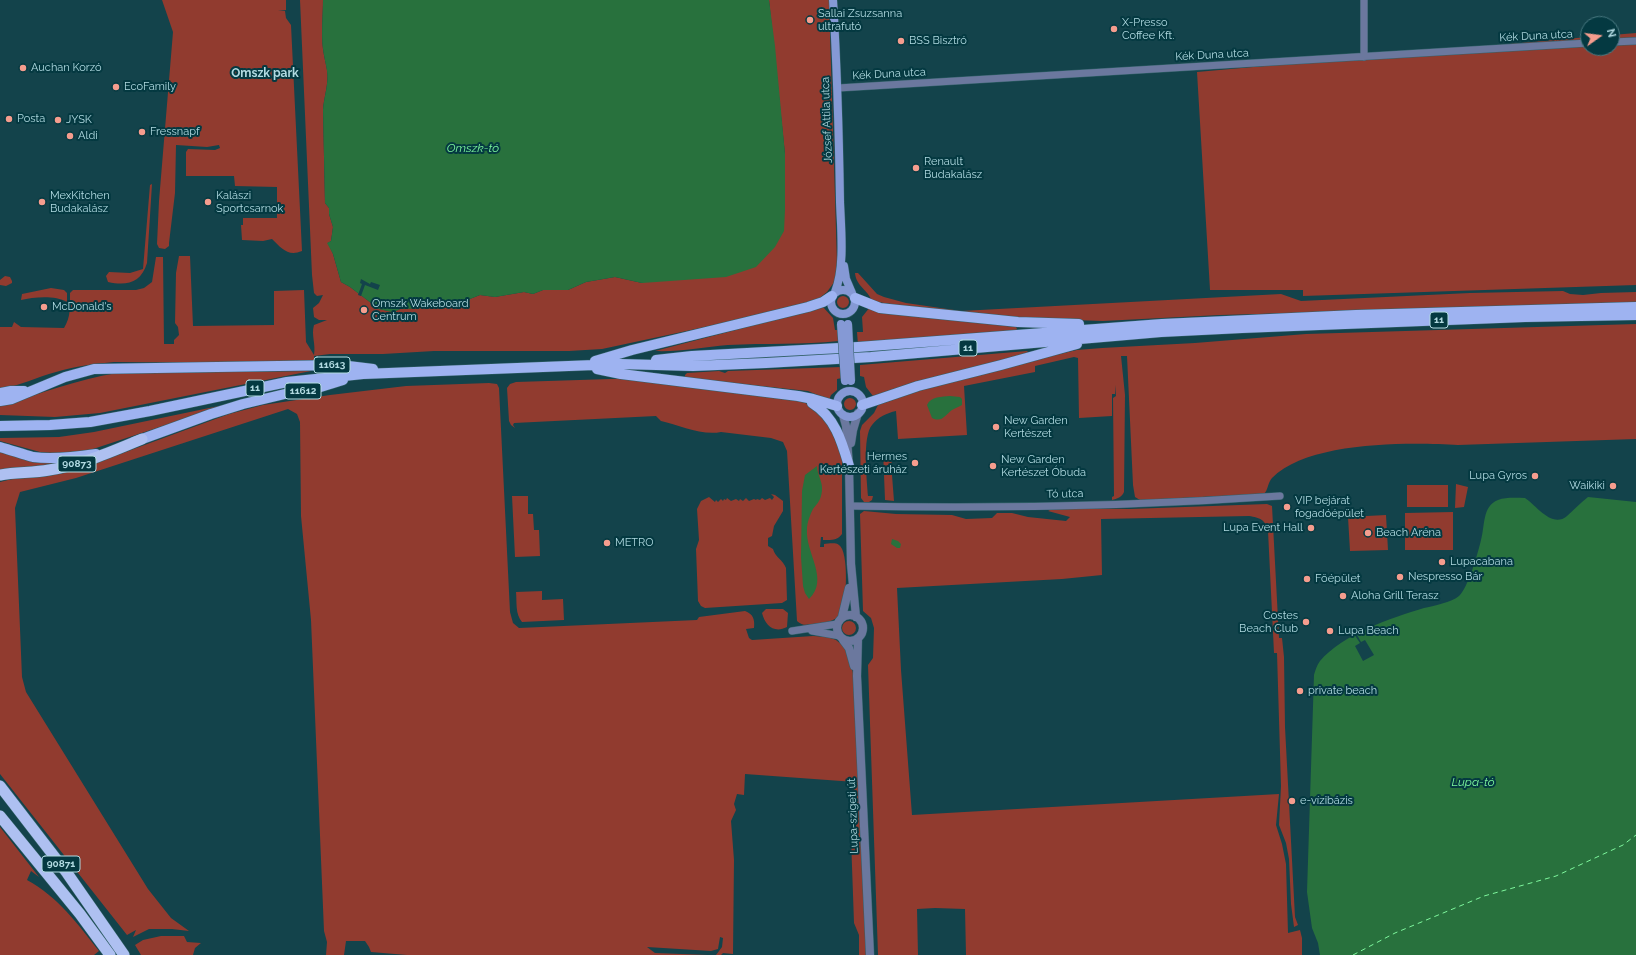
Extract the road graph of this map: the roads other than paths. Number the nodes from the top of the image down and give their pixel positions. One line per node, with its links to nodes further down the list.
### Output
1 (834, 0): 7 (main road, József Attila utca)
2 (1364, 0): 6 (street)
3 (1636, 41): 4 (street)
4 (1620, 42)
5 (1580, 44): 6 (street, Kék Duna utca)
6 (1364, 56): 7 (street, Kék Duna utca)
7 (838, 88): 8 (main road, József Attila utca)
8 (841, 239): 9 (main road, József Attila utca); 10 (main road, József Attila utca)
9 (834, 294): 10 (main road); 12 (main road); 17 (main road)
10 (853, 296): 13 (main road); 16 (main road)
11 (1636, 307): 16 (main road, 11)
12 (837, 313): 13 (main road); 15 (main road)
13 (850, 313): 15 (main road)
14 (1636, 315): 16 (main road, 11)
15 (844, 324): 20 (main road, bridge)
16 (1099, 332): 17 (main road, 11); 28 (main road)
17 (582, 365): 18 (main road, 11); 25 (main road)
18 (397, 372): 19 (main road, 11); 21 (main road, 11613)
19 (362, 374): 30 (main road, 11); 31 (main road, 11612)
20 (848, 381): 22 (main road); 24 (main road)
21 (26, 392): 23 (main road, 11613); 26 (main road, 11613); 27 (main road, 11613)
22 (855, 392): 24 (main road); 28 (main road)
23 (0, 393)
24 (844, 393): 29 (main road)
25 (798, 396): 29 (main road); 33 (main road)
26 (0, 397)
27 (0, 401)
28 (860, 409): 29 (main road); 33 (street, Lupa-szigeti út)
29 (840, 411): 33 (street, Lupa-szigeti út)
30 (0, 426)
31 (142, 439): 32 (main road, 11612); 34 (highway, 90873)
32 (0, 447)
33 (849, 466): 36 (street, Lupa-szigeti út)
34 (0, 475)
35 (1280, 496): 36 (street, Tó utca)
36 (850, 506): 37 (street, Lupa-szigeti út)
37 (850, 564): 38 (street, Lupa-szigeti út); 39 (street, Lupa-szigeti út)
38 (856, 617): 39 (street); 43 (street, Lupa-szigeti út)
39 (840, 621): 40 (street); 42 (street, Lupa-szigeti út)
40 (804, 630): 41 (street); 42 (street)
41 (792, 631)
42 (842, 638): 43 (street); 44 (street, Lupa-szigeti út)
43 (858, 638): 44 (street, Lupa-szigeti út)
44 (857, 676): 49 (street, Lupa-szigeti út)
45 (0, 786): 48 (highway, 90871)
46 (0, 816): 47 (highway)
47 (107, 950)
48 (124, 955)
49 (870, 955)

